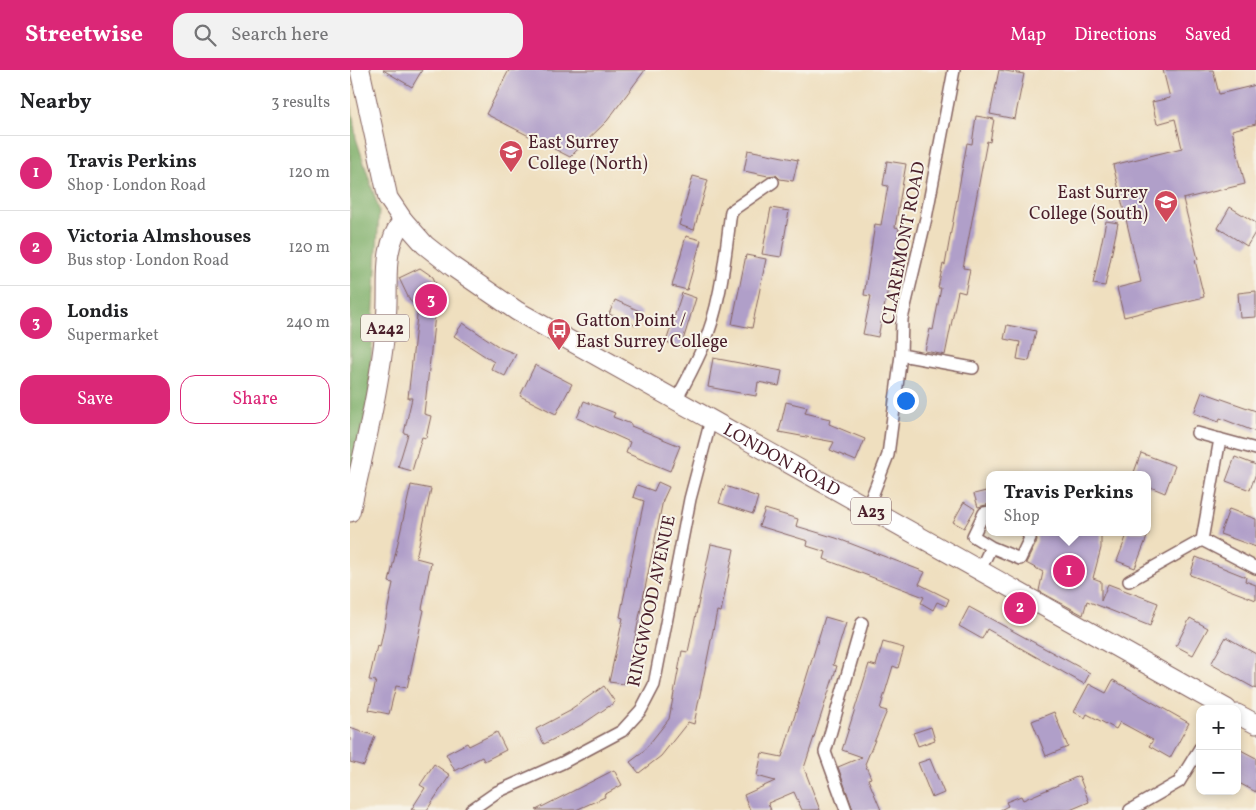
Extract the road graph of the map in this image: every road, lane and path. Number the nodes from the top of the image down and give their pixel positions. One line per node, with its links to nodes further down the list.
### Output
1 (360, 70): 4 (main road, A23)
2 (954, 70): 5 (street, CLAREMONT ROAD)
3 (773, 182): 7 (street)
4 (403, 220): 7 (main road, LONDON ROAD / A23); 13 (main road, A242)
5 (901, 355): 6 (street); 12 (street, CLAREMONT ROAD)
6 (973, 368)
7 (676, 400): 8 (main road, LONDON ROAD / A23)
8 (711, 420): 12 (main road, LONDON ROAD / A23); 26 (street, RINGWOOD AVENUE)
9 (1197, 433): 10 (street)
10 (1220, 440): 11 (street); 16 (street)
11 (1256, 449)
12 (867, 509): 19 (main road, LONDON ROAD / A23)
13 (350, 512)
14 (986, 513): 17 (street)
15 (1029, 536): 17 (street)
16 (1202, 540): 18 (street); 20 (street)
17 (991, 547): 19 (street)
18 (1256, 568)
19 (980, 570): 22 (main road, LONDON ROAD / A23)
20 (1129, 581)
21 (862, 623): 27 (street)
22 (1219, 705)
23 (1241, 716): 24 (main road, LONDON ROAD / A23)
24 (1256, 724)
25 (1199, 750): 28 (street)
26 (470, 810)
27 (846, 810)
28 (1130, 810)

